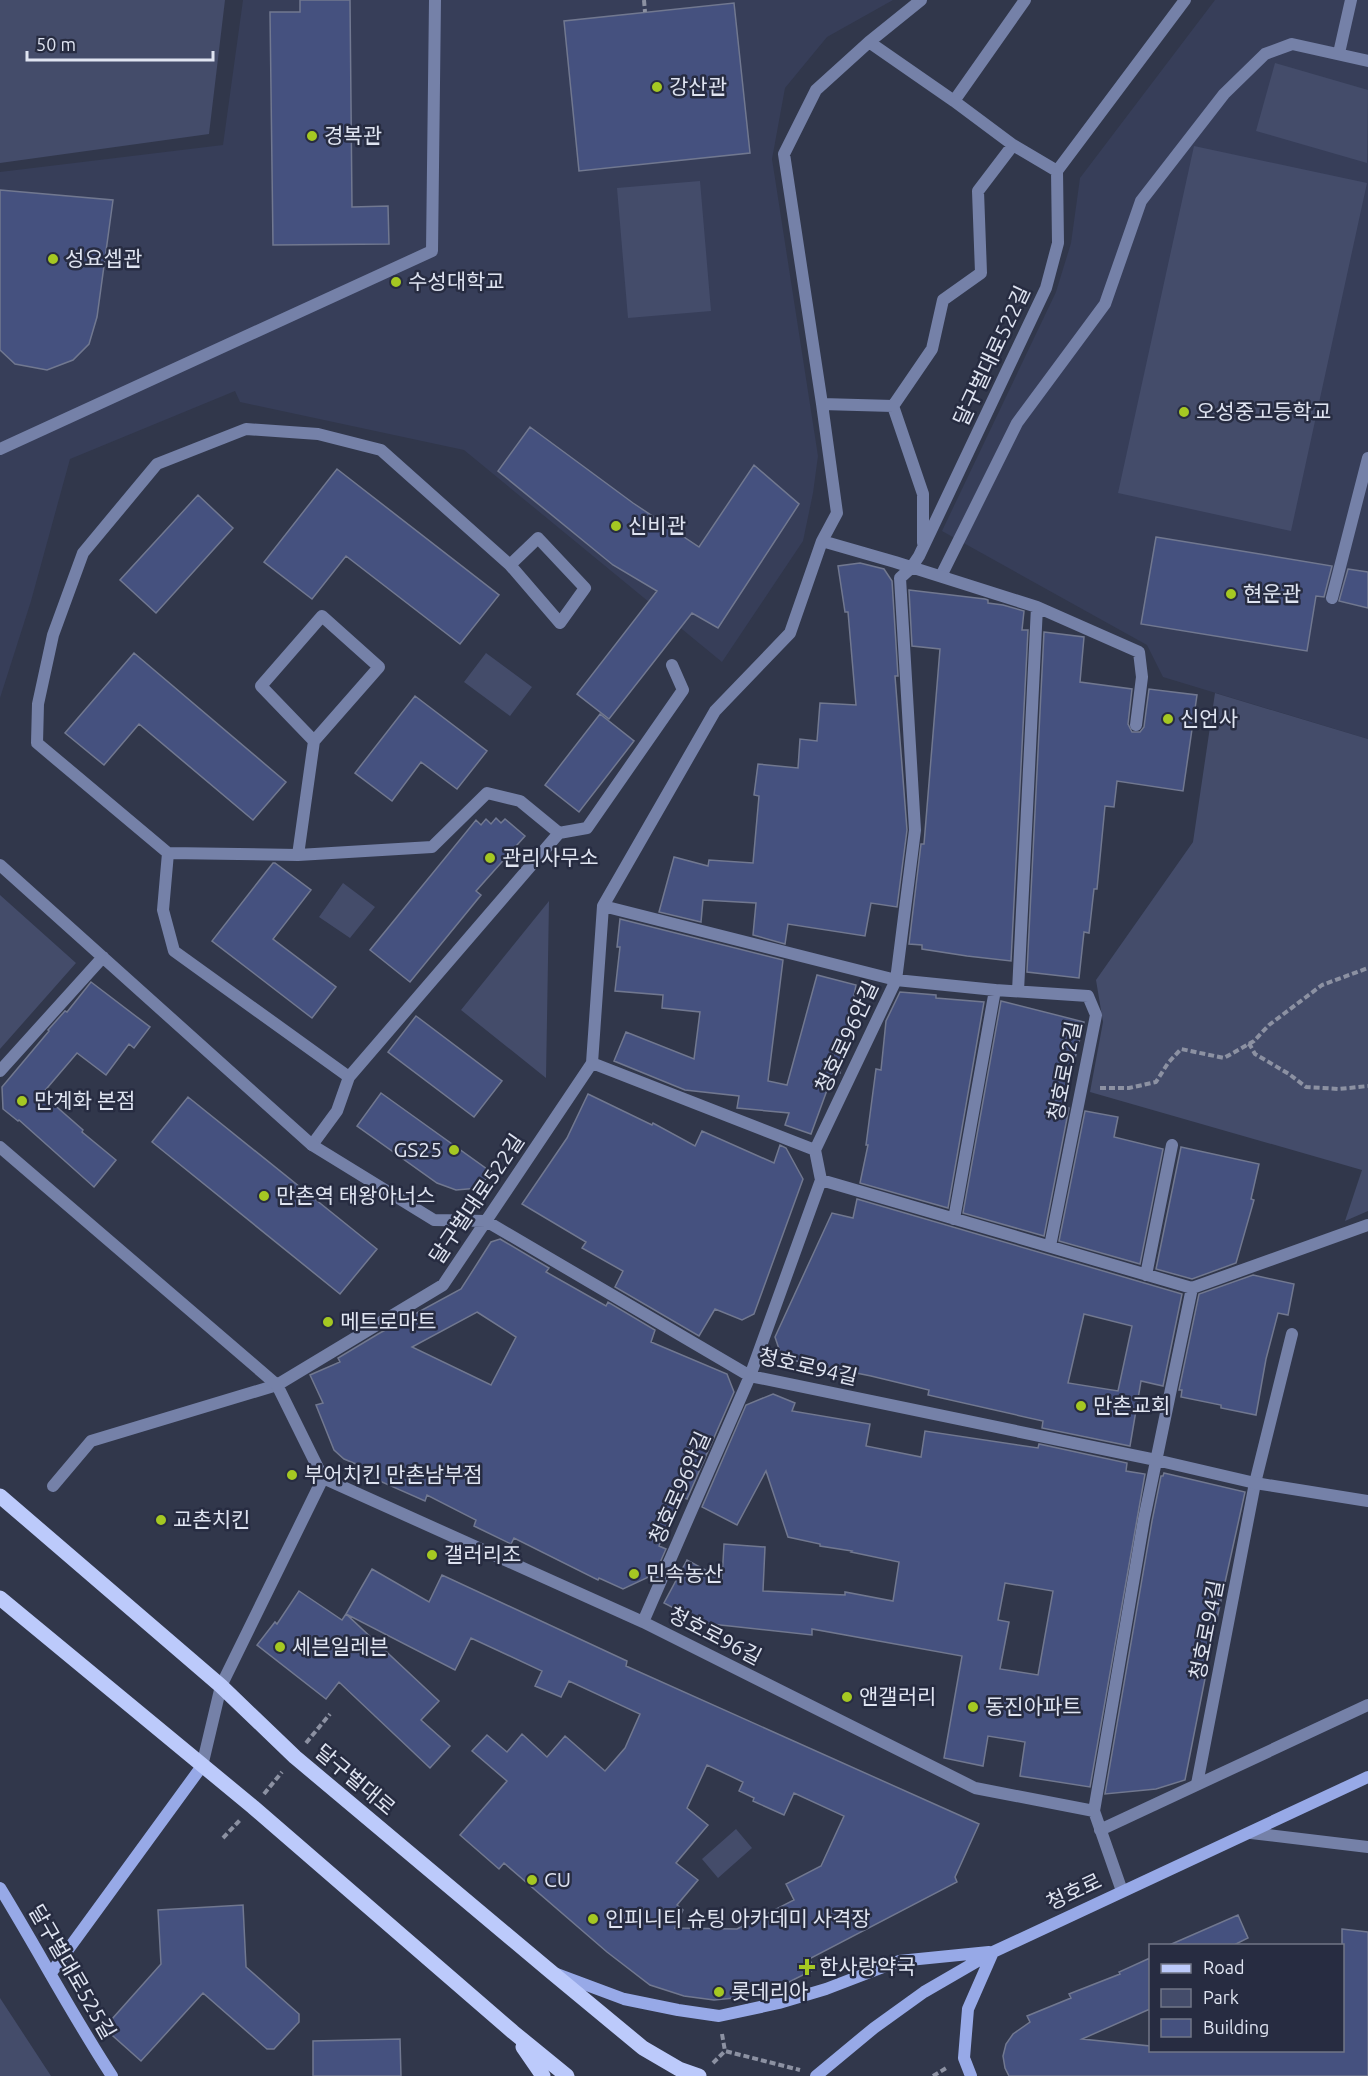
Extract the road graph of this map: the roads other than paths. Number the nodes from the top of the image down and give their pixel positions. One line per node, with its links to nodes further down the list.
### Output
1 (435, 0): 14 (street)
2 (921, 0): 6 (street, 달구벌대로522길)
3 (1025, 0): 9 (street)
4 (1185, 0): 11 (street)
5 (1351, 0): 7 (street)
6 (869, 42): 9 (street); 12 (street, 달구벌대로522길)
7 (1339, 53): 8 (street); 20 (street)
8 (1368, 60)
9 (954, 101): 10 (street)
10 (1013, 145): 11 (street); 13 (street)
11 (1057, 171): 17 (street, 달구벌대로522길)
12 (822, 404): 13 (street); 16 (street, 달구벌대로522길)
13 (893, 406): 17 (street)
14 (0, 449)
15 (1368, 458): 21 (street)
16 (822, 541): 19 (street); 30 (street, 달구벌대로522길)
17 (923, 547): 19 (street, 달구벌대로522길)
18 (510, 565): 18 (street); 27 (street)
19 (911, 567): 20 (street); 32 (street, 청호로96안길)
20 (941, 576): 22 (street)
21 (1332, 598)
22 (1037, 607): 24 (street); 34 (street)
23 (672, 665): 26 (street)
24 (1136, 725)
25 (314, 741): 25 (street); 28 (street)
26 (559, 833): 28 (street); 37 (street)
27 (168, 853): 28 (street); 37 (street)
28 (298, 855)
29 (0, 865): 31 (street)
30 (603, 906): 32 (street); 35 (street, 달구벌대로522길)
31 (103, 957): 36 (street); 39 (street)
32 (896, 980): 33 (street, 청호로92길); 41 (street, 청호로96안길)
33 (995, 990): 34 (street, 청호로92길); 43 (street)
34 (1017, 991): 46 (street, 청호로92길)
35 (592, 1063): 41 (street); 44 (street, 달구벌대로522길)
36 (0, 1071)
37 (349, 1077): 39 (street)
38 (1172, 1144): 47 (street)
39 (312, 1145): 44 (street)
40 (0, 1147): 51 (street)
41 (815, 1150): 42 (street, 청호로96안길)
42 (820, 1180): 43 (street); 50 (street, 청호로96안길)
43 (954, 1219): 46 (street)
44 (486, 1221): 50 (street, 청호로94길); 51 (street, 달구벌대로522길)
45 (1368, 1225): 48 (street)
46 (1050, 1246): 47 (street)
47 (1146, 1275): 48 (street)
48 (1192, 1288): 52 (street)
49 (1292, 1334): 54 (street, 청호로94길)
50 (750, 1377): 52 (street, 청호로94길); 59 (street, 청호로96안길)
51 (277, 1385): 53 (street); 55 (street)
52 (1156, 1460): 54 (street, 청호로94길); 65 (street)
53 (323, 1478): 59 (street, 청호로96길); 60 (street)
54 (1255, 1483): 57 (street, 청호로94길); 64 (street, 청호로94길)
55 (53, 1486)
56 (0, 1496): 60 (main road, 달구벌대로)
57 (1368, 1501)
58 (0, 1598): 62 (main road)
59 (643, 1622): 65 (street, 청호로96길)
60 (221, 1686): 62 (street); 72 (main road, 달구벌대로)
61 (1368, 1705): 64 (street)
62 (202, 1766): 73 (main road); 74 (main road)
63 (1368, 1777): 67 (main road, 청호로)
64 (1197, 1785): 66 (street)
65 (1094, 1811): 66 (street)
66 (1100, 1830): 70 (street)
67 (1251, 1833): 68 (street); 70 (main road, 청호로)
68 (1368, 1847)
69 (0, 1888): 73 (main road, 달구벌대로525길)
70 (1122, 1891): 71 (main road, 청호로)
71 (993, 1952): 72 (main road); 76 (main road, 청호로); 80 (main road)
72 (550, 1971): 75 (main road, 달구벌대로)
73 (51, 1973): 77 (main road, 달구벌대로525길)
74 (513, 2032): 78 (main road); 79 (main road)
75 (704, 2072)
76 (817, 2075)
77 (112, 2076)
78 (543, 2076)
79 (567, 2076)
80 (970, 2076)

